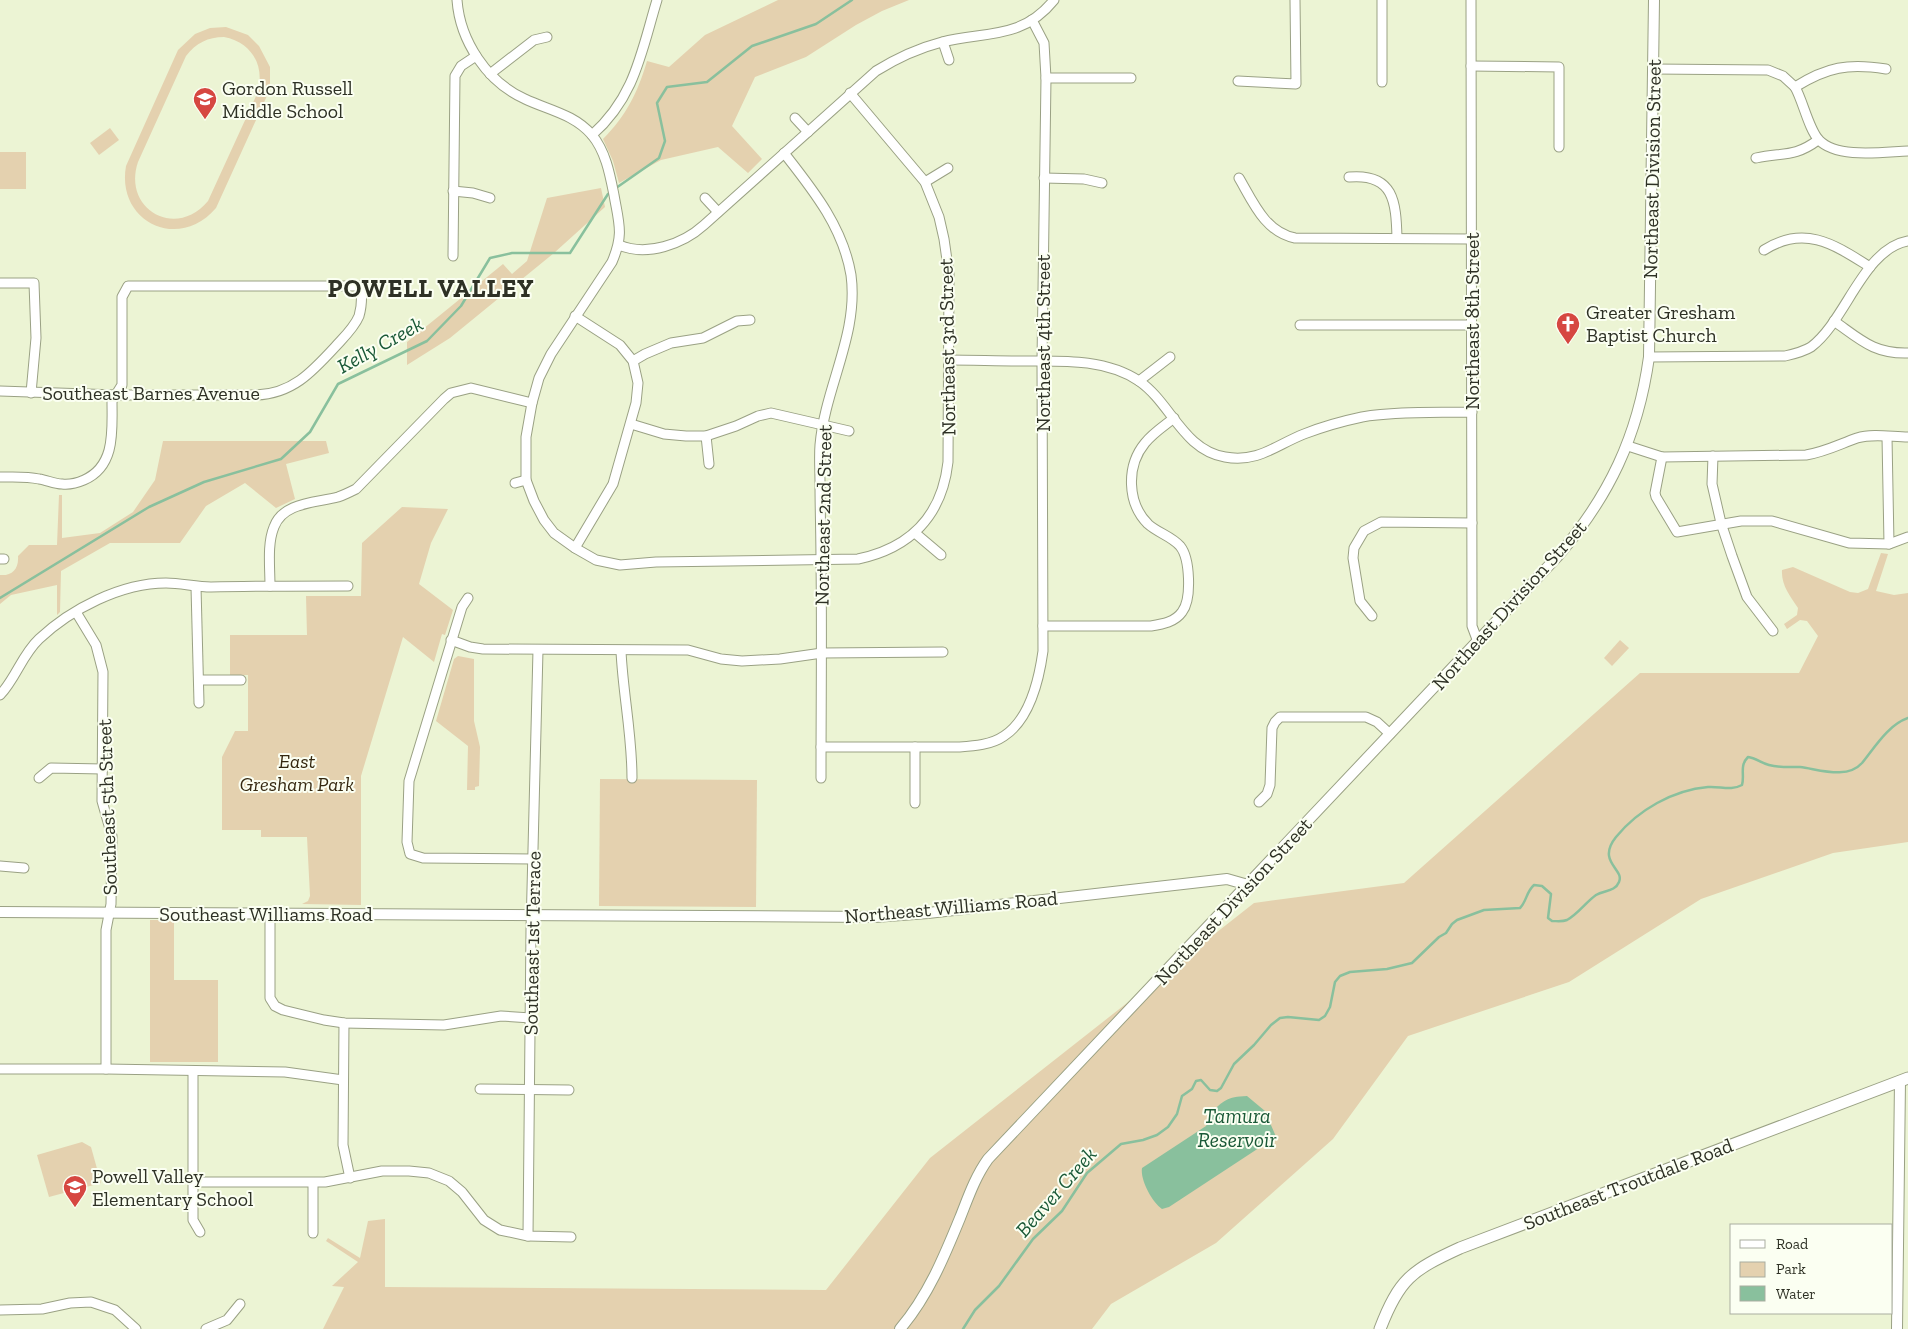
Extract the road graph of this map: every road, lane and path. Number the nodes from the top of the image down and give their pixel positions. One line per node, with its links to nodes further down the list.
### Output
1 (457, 0): 11 (street)
2 (657, 0): 25 (street)
3 (1054, 0): 8 (street)
4 (1295, 0): 19 (street)
5 (1382, 0): 20 (street)
6 (1471, 0): 13 (street, Northeast 8th Street)
7 (1654, 0): 15 (street, Northeast Division Street)
8 (1032, 20): 10 (street); 17 (street, Northeast 4th Street)
9 (547, 37): 16 (street)
10 (943, 42): 12 (street); 22 (street)
11 (476, 56): 16 (street); 37 (street)
12 (949, 60)
13 (1471, 66): 27 (street); 42 (street, Northeast 8th Street)
14 (1886, 68): 21 (street)
15 (1653, 69): 21 (street); 56 (street, Northeast Division Street)
16 (490, 74): 25 (street)
17 (1046, 78): 18 (street); 33 (street, Northeast 4th Street)
18 (1131, 78)
19 (1238, 81)
20 (1382, 82)
21 (1795, 87): 26 (street)
22 (850, 93): 24 (street); 35 (street, Northeast 3rd Street)
23 (795, 118): 24 (street)
24 (808, 132): 29 (street)
25 (592, 136): 44 (street)
26 (1818, 140): 28 (street); 30 (street)
27 (1559, 147)
28 (1908, 151)
29 (784, 153): 40 (street); 68 (street, Northeast 2nd Street)
30 (1756, 158)
31 (948, 168): 35 (street)
32 (1349, 177): 41 (street)
33 (1044, 178): 36 (street); 59 (street, Northeast 4th Street)
34 (1239, 178): 41 (street)
35 (925, 182): 57 (street, Northeast 3rd Street)
36 (1102, 183)
37 (453, 191): 38 (street); 46 (street)
38 (490, 198)
39 (705, 198): 40 (street)
40 (718, 212): 44 (street)
41 (1397, 238): 42 (street)
42 (1471, 238): 53 (street, Northeast 8th Street)
43 (1908, 241): 47 (street)
44 (619, 245): 49 (street)
45 (1764, 250): 47 (street)
46 (453, 256)
47 (1870, 267): 51 (street)
48 (0, 283): 62 (street)
49 (575, 316): 58 (street); 64 (street)
50 (750, 320): 58 (street)
51 (1834, 321): 54 (street); 56 (street)
52 (1300, 325): 53 (street)
53 (1472, 325): 65 (street, Northeast 8th Street)
54 (1908, 353)
55 (1170, 357): 60 (street)
56 (1649, 357): 73 (street, Northeast Division Street)
57 (949, 360): 59 (street); 82 (street, Northeast 3rd Street)
58 (633, 361): 67 (street)
59 (1042, 361): 60 (street); 94 (street, Northeast 4th Street)
60 (1138, 381): 66 (street)
61 (0, 392): 62 (street, Southeast Barnes Avenue)
62 (31, 393): 63 (street, Southeast Barnes Avenue)
63 (116, 395): 63 (street, Southeast Barnes Avenue); 77 (street)
64 (532, 403): 78 (street); 88 (street)
65 (1472, 412): 66 (street); 80 (street, Northeast 8th Street)
66 (1174, 418): 94 (street)
67 (631, 424): 70 (street); 85 (street)
68 (822, 426): 69 (street); 70 (street); 87 (street, Northeast 2nd Street)
69 (849, 431)
70 (706, 436): 76 (street)
71 (1887, 437): 72 (street); 74 (street); 84 (street)
72 (1908, 437)
73 (1628, 446): 75 (street); 97 (street, Northeast Division Street)
74 (1713, 456): 75 (street); 81 (street)
75 (1662, 457): 81 (street)
76 (709, 464)
77 (0, 477)
78 (526, 480): 79 (street); 85 (street, Northeast 3rd Street)
79 (516, 484)
80 (1472, 523): 93 (street); 97 (street, Northeast 8th Street)
81 (1721, 523): 84 (street); 95 (street)
82 (915, 533): 86 (street); 87 (street, Northeast 3rd Street)
83 (1908, 537): 84 (street)
84 (1889, 544)
85 (575, 548): 87 (street, Northeast 3rd Street)
86 (940, 555)
87 (821, 560): 101 (street, Northeast 2nd Street)
88 (270, 586): 89 (street); 90 (street)
89 (348, 586)
90 (196, 587): 92 (street); 102 (street)
91 (468, 598): 96 (street)
92 (76, 612): 104 (street); 109 (street, Southeast 5th Street)
93 (1372, 616)
94 (1043, 626): 108 (street, Northeast 4th Street)
95 (1773, 632)
96 (451, 640): 98 (street); 115 (street)
97 (1478, 642): 106 (street, Northeast Division Street)
98 (538, 650): 99 (street); 115 (street, Southeast 1st Terrace)
99 (622, 651): 101 (street); 111 (street)
100 (943, 652): 101 (street)
101 (822, 653): 107 (street, Northeast 2nd Street)
102 (199, 680): 103 (street); 105 (street)
103 (241, 680)
104 (0, 695)
105 (199, 703)
106 (1390, 734): 113 (street); 118 (street, Northeast Division Street)
107 (821, 746): 108 (street, Northeast 4th Street); 112 (street, Northeast 2nd Street)
108 (915, 748): 114 (street)
109 (102, 769): 110 (street); 120 (street, Southeast 5th Street)
110 (39, 778)
111 (632, 778)
112 (820, 778)
113 (1259, 802)
114 (915, 803)
115 (533, 859): 122 (street, Southeast 1st Terrace)
116 (0, 866): 117 (street)
117 (24, 868)
118 (1248, 885): 122 (street, Northeast Williams Road); 144 (street, Northeast Division Street)
119 (0, 912): 120 (street, Southeast Williams Road)
120 (109, 913): 121 (street, Southeast Williams Road); 126 (street, Southeast 5th Street)
121 (270, 914): 122 (street, Southeast Williams Road); 124 (street)
122 (533, 915): 123 (street, Southeast 1st Terrace)
123 (531, 1018): 124 (street); 131 (street, Southeast 1st Terrace)
124 (344, 1023): 129 (street)
125 (0, 1069): 126 (street)
126 (106, 1069): 127 (street)
127 (193, 1071): 129 (street); 134 (street)
128 (1904, 1079): 145 (main road, Southeast Troutdale Road); 146 (street)
129 (344, 1080): 133 (street)
130 (480, 1089): 131 (street)
131 (530, 1089): 132 (street); 138 (street, Southeast 1st Terrace)
132 (569, 1090)
133 (350, 1178): 135 (street); 138 (street)
134 (193, 1182): 135 (street); 136 (street)
135 (313, 1183): 137 (street)
136 (200, 1232)
137 (313, 1233)
138 (528, 1236): 139 (street)
139 (570, 1238)
140 (240, 1304): 143 (street)
141 (0, 1310): 142 (street)
142 (136, 1329)
143 (206, 1329)
144 (900, 1329)
145 (1380, 1329)
146 (1897, 1329)

